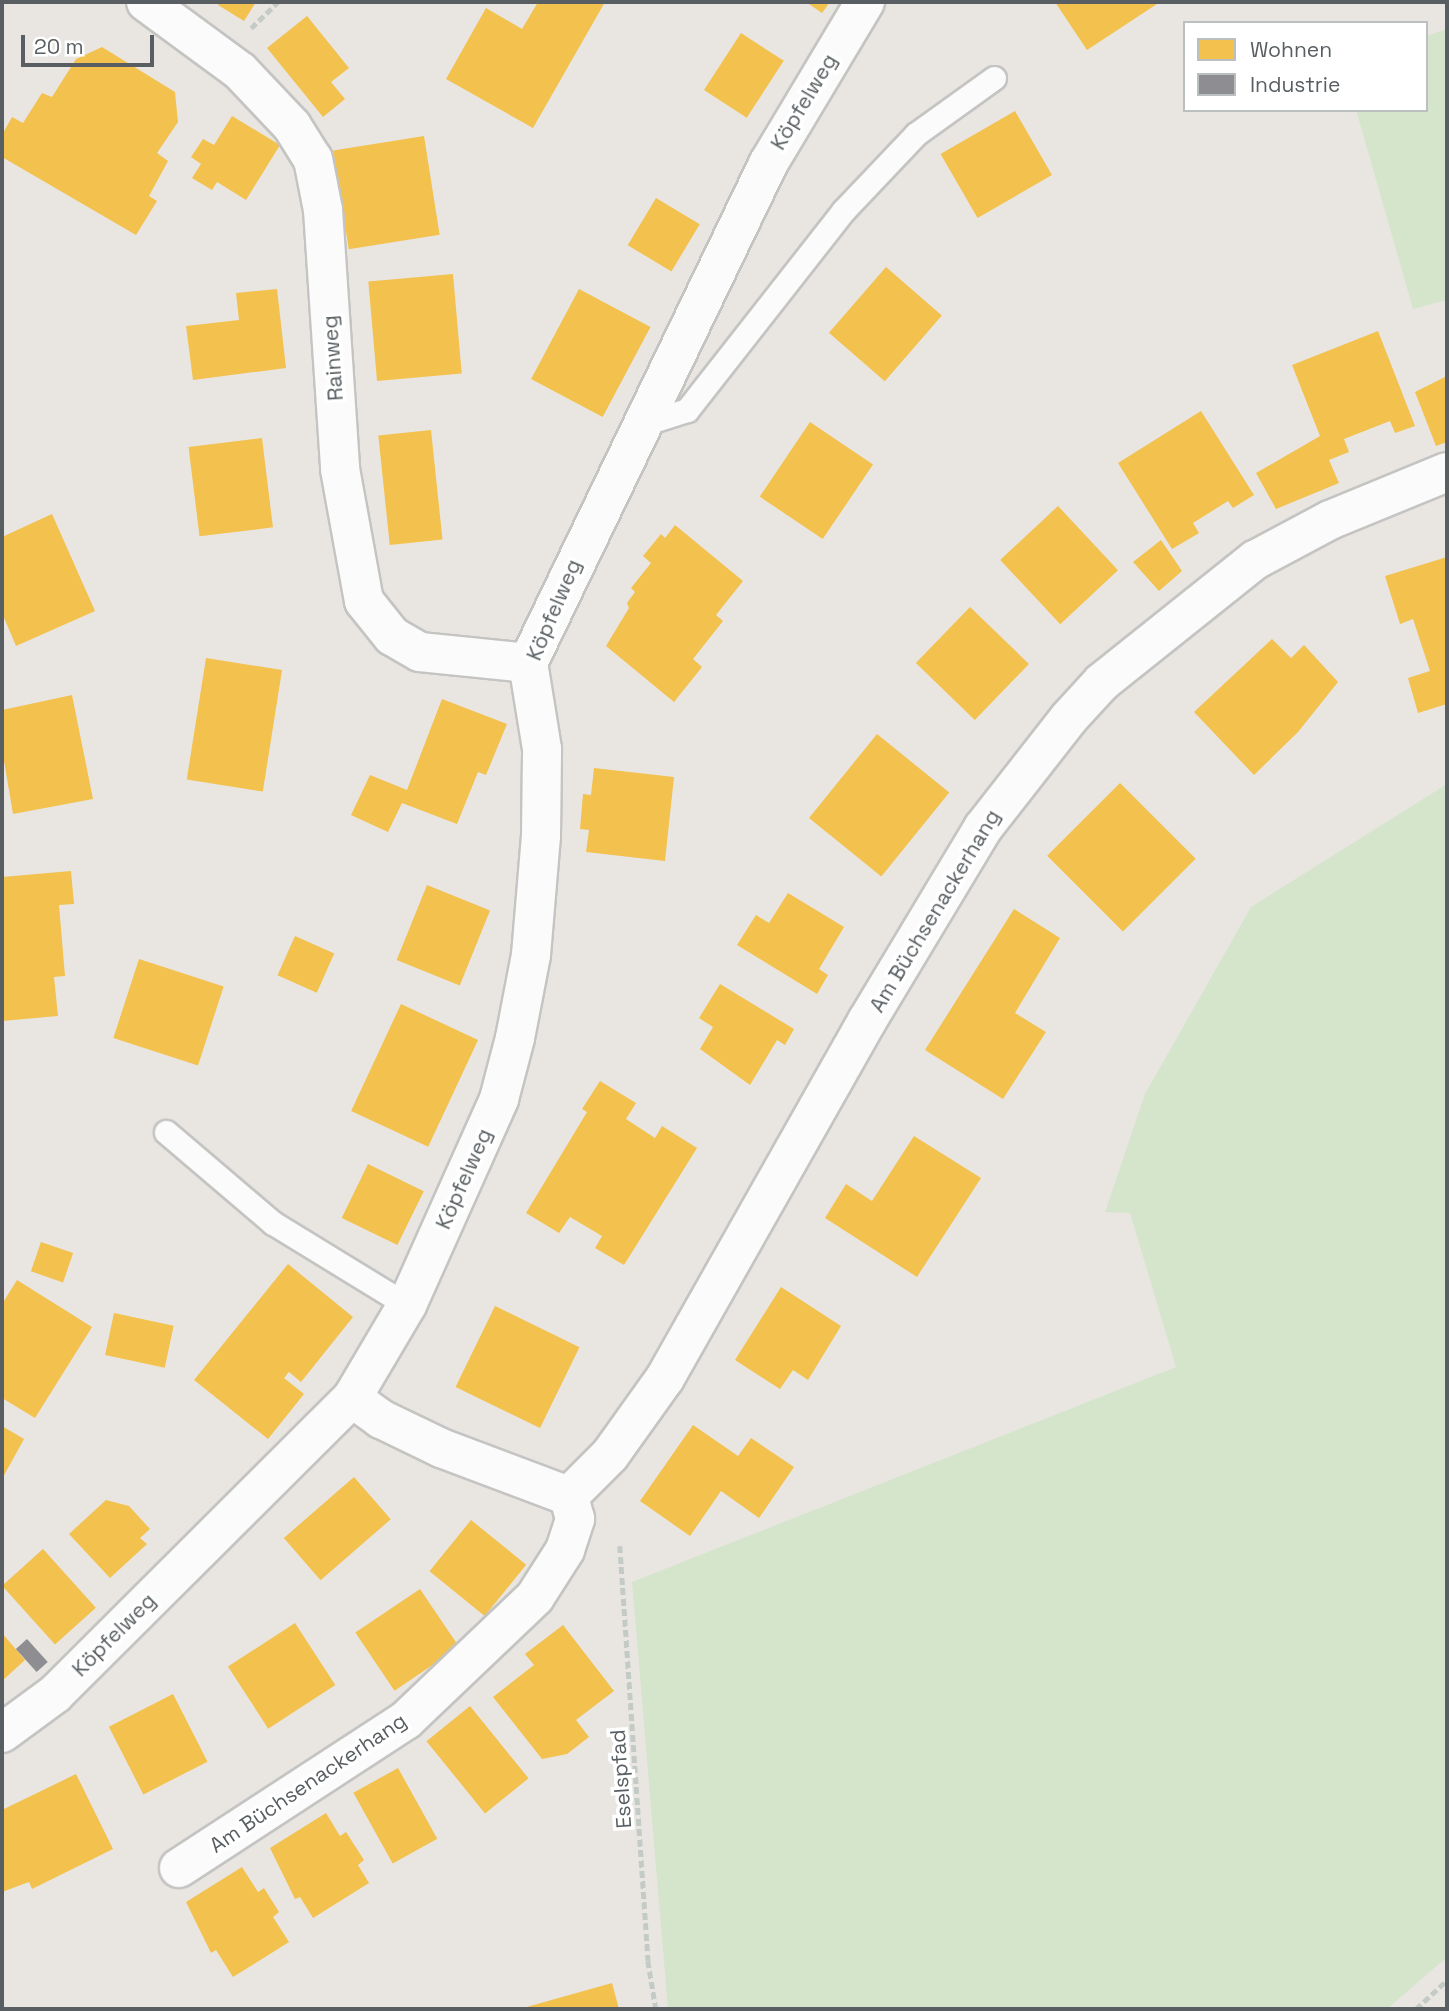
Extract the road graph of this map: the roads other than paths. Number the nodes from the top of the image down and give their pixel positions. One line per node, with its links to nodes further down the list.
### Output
1 (146, 2): 6 (street, Rainweg)
2 (865, 2): 4 (street, Köpfelweg)
3 (994, 78): 4 (lane)
4 (640, 425): 6 (street, Köpfelweg)
5 (1447, 472): 10 (street, Am Büchsenackerhang)
6 (528, 663): 8 (street, Köpfelweg)
7 (166, 1132): 8 (lane)
8 (407, 1305): 9 (street, Köpfelweg)
9 (352, 1398): 10 (street); 11 (street, Köpfelweg)
10 (569, 1496): 12 (street, Am Büchsenackerhang)
11 (2, 1732)
12 (179, 1868)

